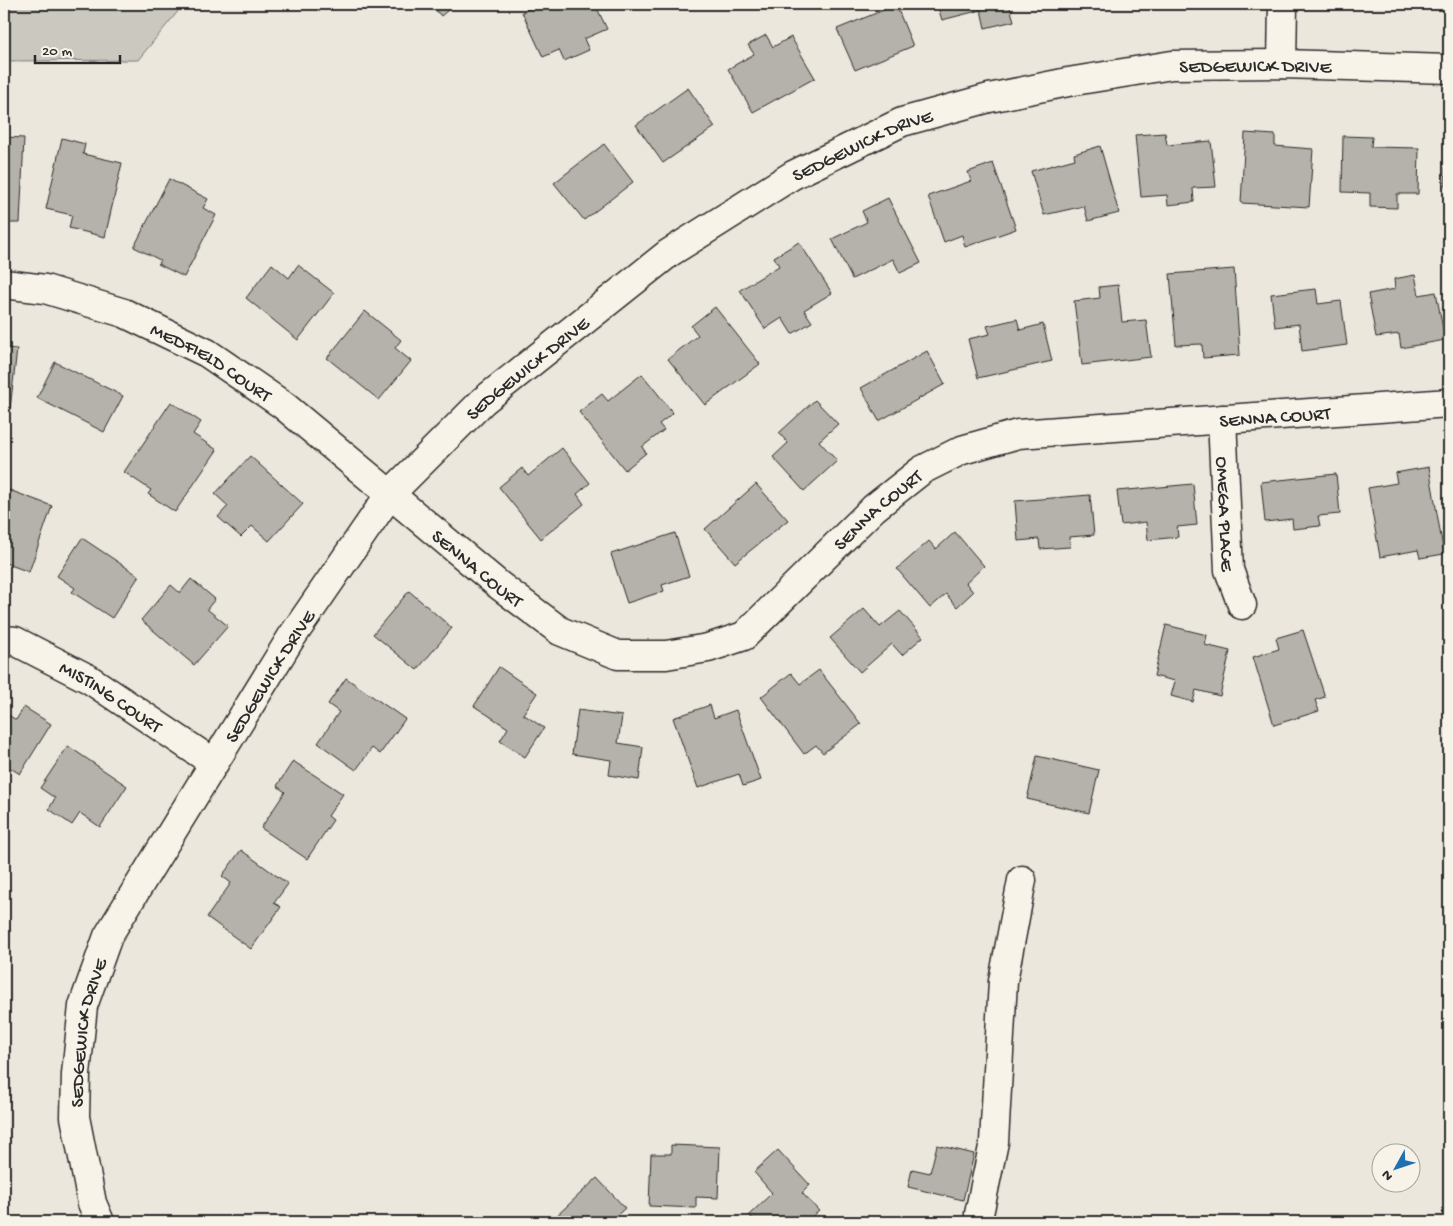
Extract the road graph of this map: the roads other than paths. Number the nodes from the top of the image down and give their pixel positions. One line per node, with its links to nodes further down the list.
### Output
1 (1282, 4): 2 (street)
2 (1282, 64): 3 (street, SEDGEWICK DRIVE); 7 (street, SEDGEWICK DRIVE)
3 (1449, 69)
4 (4, 284): 7 (street, MEDFIELD COURT)
5 (1449, 403): 6 (street, SENNA COURT)
6 (1222, 419): 7 (street, SENNA COURT); 8 (street, OMEGA PLACE)
7 (390, 494): 10 (street, SEDGEWICK DRIVE)
8 (1242, 605)
9 (4, 640): 10 (street, MISTING COURT)
10 (214, 763): 12 (street, SEDGEWICK DRIVE)
11 (1022, 880): 13 (street)
12 (100, 1222)
13 (979, 1222)

